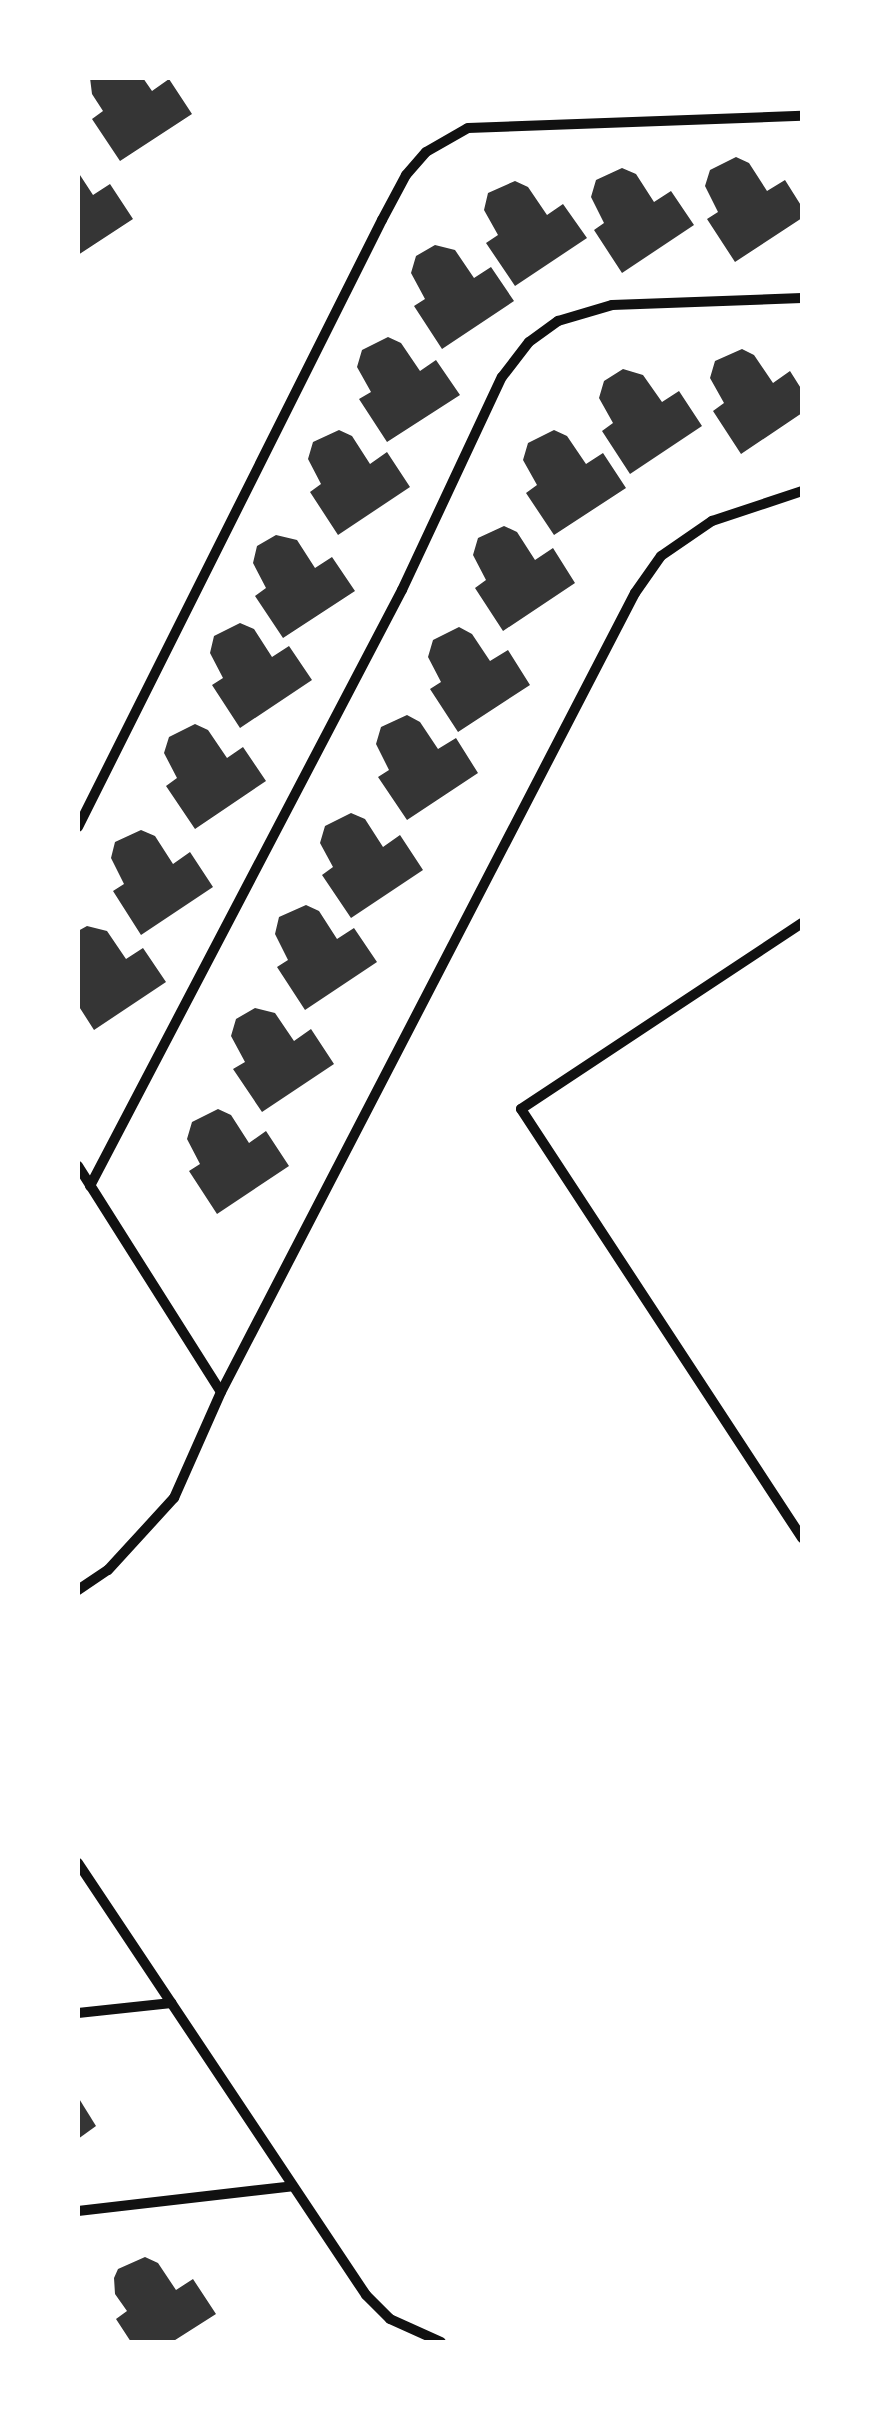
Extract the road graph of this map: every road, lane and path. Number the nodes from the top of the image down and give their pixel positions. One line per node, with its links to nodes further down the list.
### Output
1 (802, 116): 4 (street)
2 (802, 298): 7 (street)
3 (802, 491): 8 (street)
4 (78, 826)
5 (802, 923): 9 (street)
6 (78, 1166): 7 (street)
7 (90, 1186): 8 (street)
8 (220, 1392): 10 (street)
9 (802, 1538)
10 (78, 1590)
11 (78, 1863): 12 (street)
12 (171, 2002): 13 (street); 14 (street)
13 (78, 2013)
14 (293, 2186): 15 (street); 16 (street)
15 (78, 2212)
16 (441, 2342)

